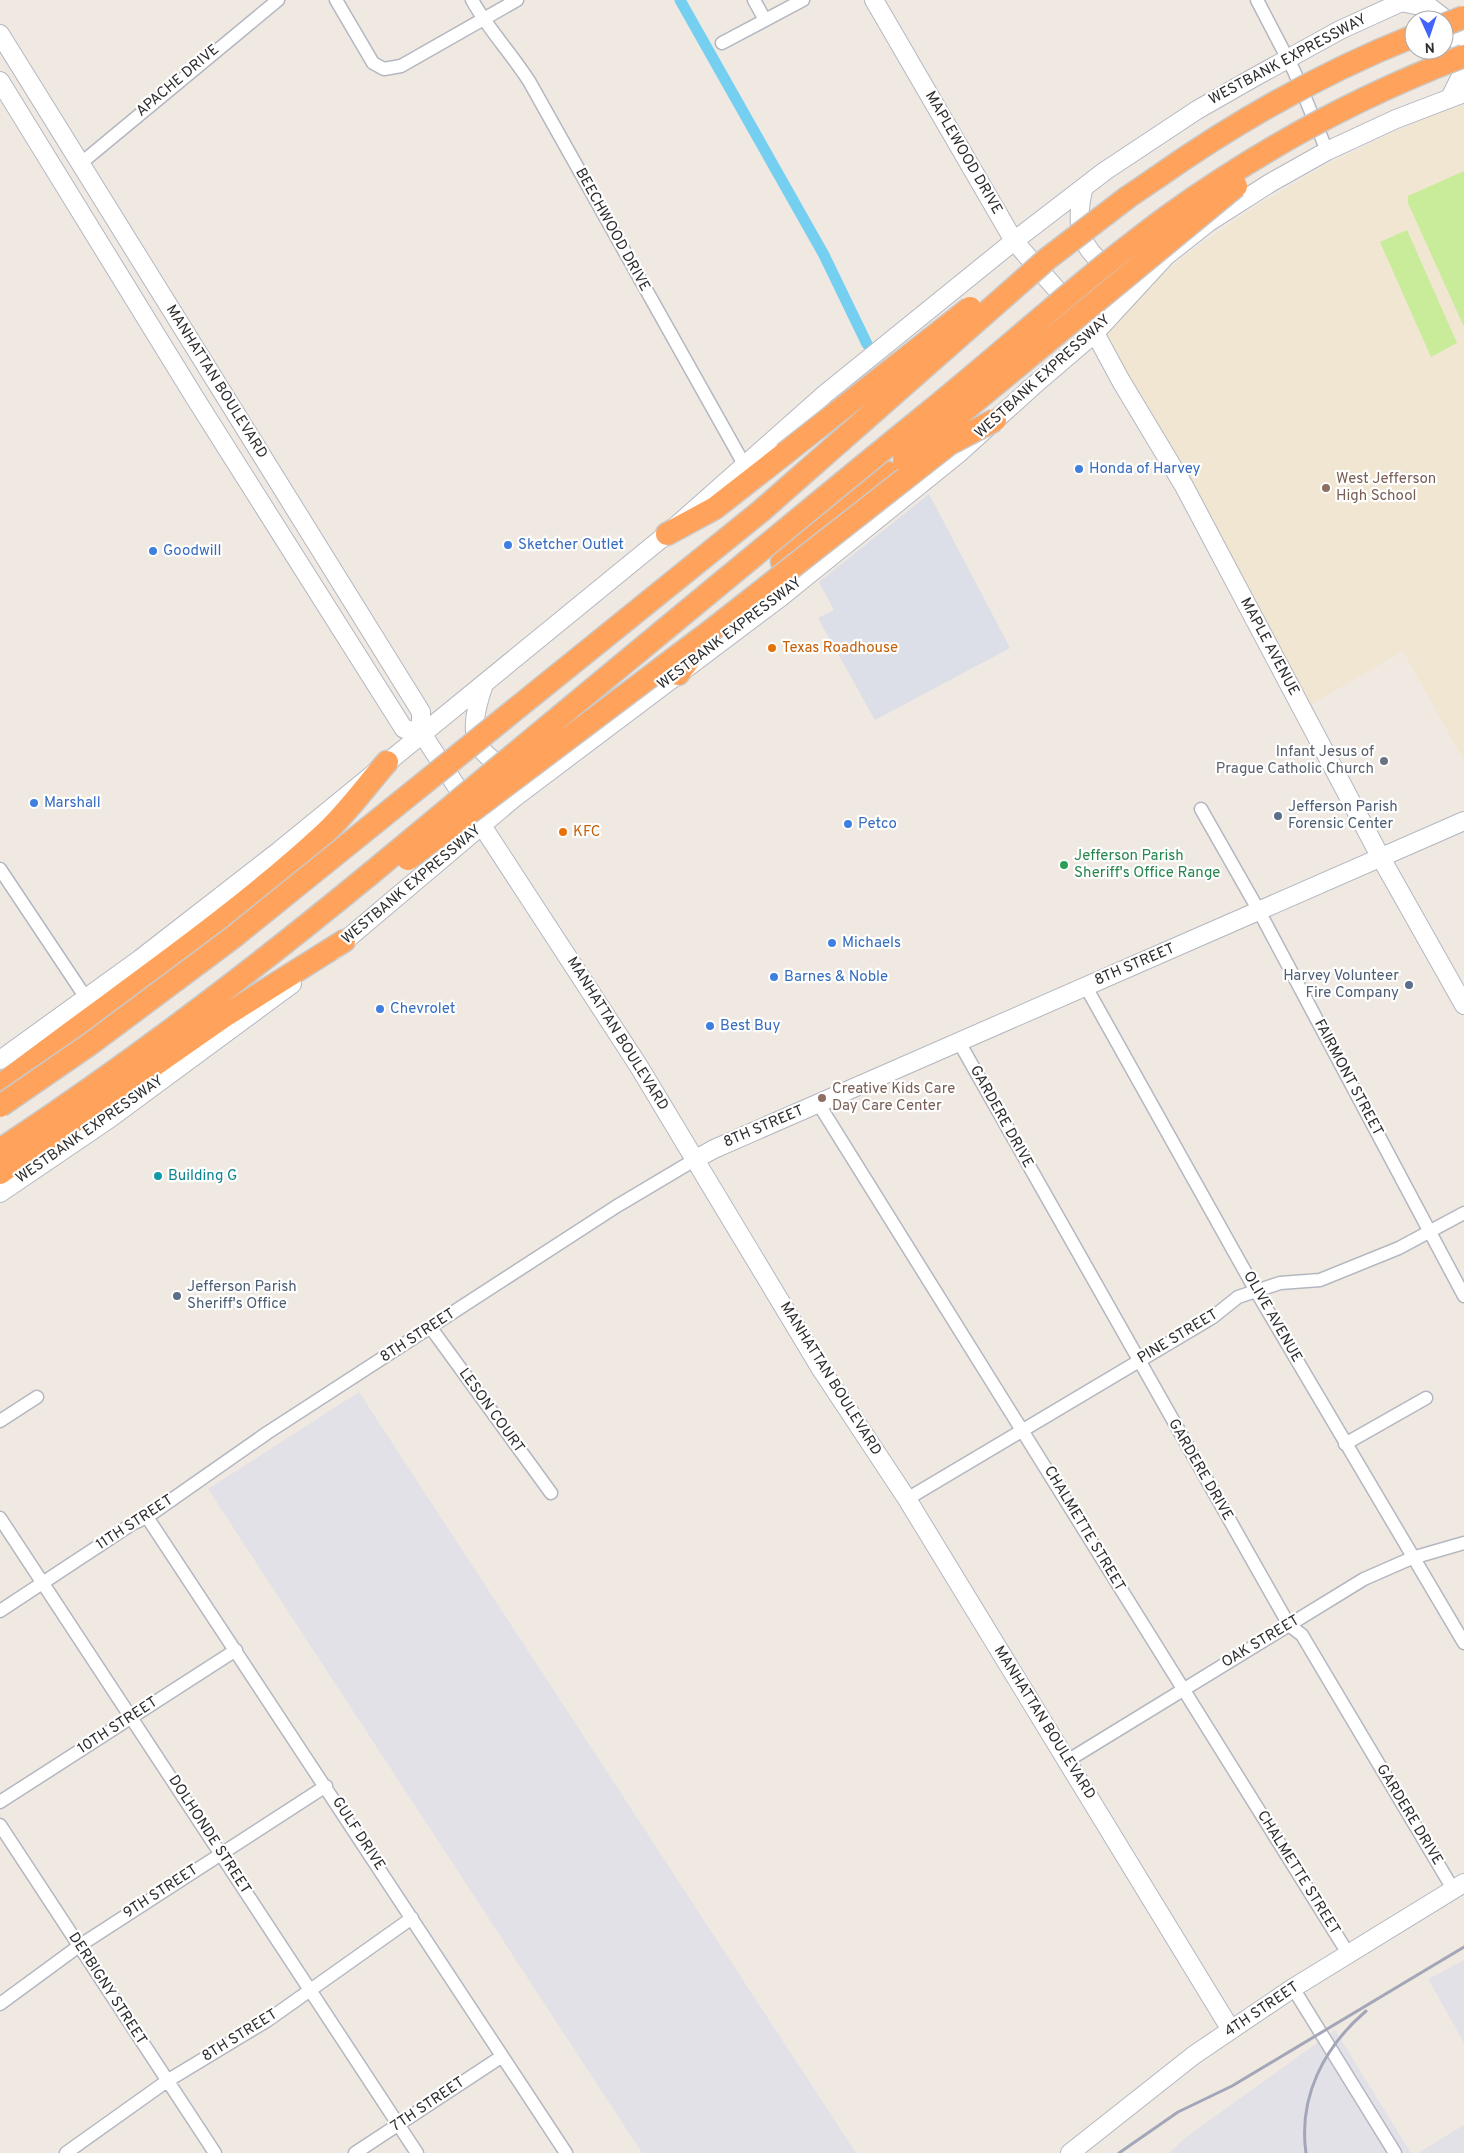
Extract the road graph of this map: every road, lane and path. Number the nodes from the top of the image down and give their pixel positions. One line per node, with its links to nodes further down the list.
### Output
1 (278, 0): 22 (street, APACHE DRIVE)
2 (336, 0): 10 (street)
3 (472, 0): 10 (street, BEECHWOOD DRIVE)
4 (517, 0): 10 (street)
5 (754, 0): 11 (street)
6 (803, 0): 11 (street)
7 (874, 0): 26 (street, MAPLEWOOD DRIVE)
8 (1257, 0): 16 (street)
9 (1403, 1): 16 (street, WESTBANK EXPRESSWAY); 18 (street)
10 (483, 20): 32 (street, BEECHWOOD DRIVE)
11 (765, 20): 14 (street)
12 (2, 39): 22 (street, MANHATTAN BOULEVARD)
13 (1404, 41): 24 (highway, bridge)
14 (722, 43)
15 (1464, 56): 20 (highway, bridge)
16 (1287, 59): 21 (street); 23 (street, WESTBANK EXPRESSWAY)
17 (0, 81): 19 (street, MANHATTAN BOULEVARD)
18 (1457, 96): 21 (street, WESTBANK EXPRESSWAY)
19 (13, 102): 22 (street); 25 (street, MANHATTAN BOULEVARD)
20 (1283, 141): 36 (highway, bridge); 46 (highway, bridge)
21 (1327, 151): 27 (street, WESTBANK EXPRESSWAY)
22 (80, 164): 28 (street, MANHATTAN BOULEVARD)
23 (1083, 190): 26 (street, WESTBANK EXPRESSWAY); 27 (street)
24 (1128, 197): 32 (highway, bridge); 56 (highway, bridge)
25 (92, 230): 28 (street); 34 (street, MANHATTAN BOULEVARD)
26 (1014, 242): 29 (street, MAPLEWOOD DRIVE); 32 (street, WESTBANK EXPRESSWAY)
27 (1155, 268): 30 (street, WESTBANK EXPRESSWAY)
28 (161, 294): 35 (street, MANHATTAN BOULEVARD)
29 (1063, 297): 30 (street, MAPLE AVENUE)
30 (1095, 333): 31 (street, WESTBANK EXPRESSWAY); 44 (street, MAPLE AVENUE)
31 (995, 420): 36 (street, WESTBANK EXPRESSWAY); 46 (highway, bridge)
32 (749, 472): 33 (highway)
33 (667, 534): 37 (street)
34 (330, 608): 35 (street); 38 (street, MANHATTAN BOULEVARD)
35 (376, 639): 38 (street, MANHATTAN BOULEVARD)
36 (678, 674): 40 (street, WESTBANK EXPRESSWAY)
37 (484, 684): 38 (street); 40 (street)
38 (421, 732): 39 (street); 43 (street, MANHATTAN BOULEVARD)
39 (387, 762): 50 (street); 54 (highway)
40 (546, 774): 43 (street, WESTBANK EXPRESSWAY)
41 (1201, 808): 47 (street, FAIRMONT STREET)
42 (1464, 821): 44 (street, 8TH STREET)
43 (483, 825): 48 (street, WESTBANK EXPRESSWAY); 58 (street, MANHATTAN BOULEVARD)
44 (1381, 858): 47 (street, 8TH STREET); 51 (street, MAPLE AVENUE)
45 (0, 868): 50 (street)
46 (370, 874): 57 (highway)
47 (1259, 911): 49 (street, 8TH STREET); 62 (street, FAIRMONT STREET)
48 (344, 941): 59 (highway); 60 (street, WESTBANK EXPRESSWAY)
49 (1086, 987): 52 (street, 8TH STREET); 63 (street, OLIVE AVENUE)
50 (86, 998): 53 (street)
51 (1464, 1005)
52 (959, 1042): 55 (street, 8TH STREET); 66 (street, GARDERE DRIVE)
53 (0, 1060)
54 (0, 1086)
55 (818, 1103): 58 (street, 8TH STREET); 70 (street, CHALMETTE STREET)
56 (0, 1106)
57 (0, 1150)
58 (696, 1159): 65 (street, 8TH STREET); 74 (street, MANHATTAN BOULEVARD)
59 (0, 1173)
60 (0, 1193)
61 (1464, 1212): 62 (street, PINE STREET)
62 (1429, 1231): 63 (street, PINE STREET); 64 (street, FAIRMONT STREET)
63 (1256, 1291): 66 (street, PINE STREET); 72 (street, OLIVE AVENUE)
64 (1464, 1296)
65 (431, 1328): 71 (street, 8TH STREET); 73 (street, LESON COURT)
66 (1138, 1361): 70 (street, PINE STREET); 81 (street, GARDERE DRIVE)
67 (37, 1397): 69 (street)
68 (1426, 1398): 72 (street)
69 (0, 1421)
70 (1023, 1428): 74 (street, PINE STREET); 84 (street, CHALMETTE STREET)
71 (268, 1433): 75 (street, 11TH STREET)
72 (1345, 1444): 78 (street, OLIVE AVENUE)
73 (551, 1494)
74 (906, 1499): 86 (street, MANHATTAN BOULEVARD)
75 (147, 1517): 79 (street, 11TH STREET); 83 (street, GULF DRIVE)
76 (0, 1518): 79 (street, DOLHONDE STREET)
77 (1464, 1543): 78 (street, OAK STREET)
78 (1412, 1558): 81 (street, OAK STREET); 82 (street, OLIVE AVENUE)
79 (43, 1584): 80 (street, 11TH STREET); 85 (street, DOLHONDE STREET)
80 (0, 1611)
81 (1289, 1624): 84 (street, OAK STREET); 91 (street, GARDERE DRIVE)
82 (1464, 1643)
83 (236, 1650): 85 (street, 10TH STREET); 87 (street, GULF DRIVE)
84 (1182, 1689): 86 (street, OAK STREET); 94 (street, CHALMETTE STREET)
85 (132, 1717): 88 (street, 10TH STREET); 90 (street, DOLHONDE STREET)
86 (1068, 1761): 98 (street, MANHATTAN BOULEVARD)
87 (326, 1786): 90 (street, 9TH STREET); 92 (street, GULF DRIVE)
88 (0, 1802)
89 (0, 1825): 93 (street, DERBIGNY STREET)
90 (221, 1852): 93 (street, 9TH STREET); 96 (street, DOLHONDE STREET)
91 (1459, 1886): 94 (street, 4TH STREET)
92 (412, 1918): 96 (street, 8TH STREET); 99 (street, GULF DRIVE)
93 (79, 1946): 97 (street, 9TH STREET); 100 (street, DERBIGNY STREET)
94 (1349, 1955): 95 (street, 4TH STREET)
95 (1293, 1988): 98 (street, 4TH STREET); 108 (street)
96 (310, 1990): 100 (street, 8TH STREET); 101 (street, DOLHONDE STREET)
97 (0, 2004)
98 (1231, 2030): 107 (street, 4TH STREET)
99 (501, 2056): 101 (street, 7TH STREET); 106 (street, GULF DRIVE)
100 (167, 2080): 102 (street, 8TH STREET); 103 (street, DERBIGNY STREET)
101 (399, 2125): 104 (street, 7TH STREET); 105 (street, DOLHONDE STREET)
102 (66, 2153)
103 (214, 2153)
104 (355, 2153)
105 (417, 2153)
106 (566, 2153)
107 (1070, 2153)
108 (1395, 2153)

